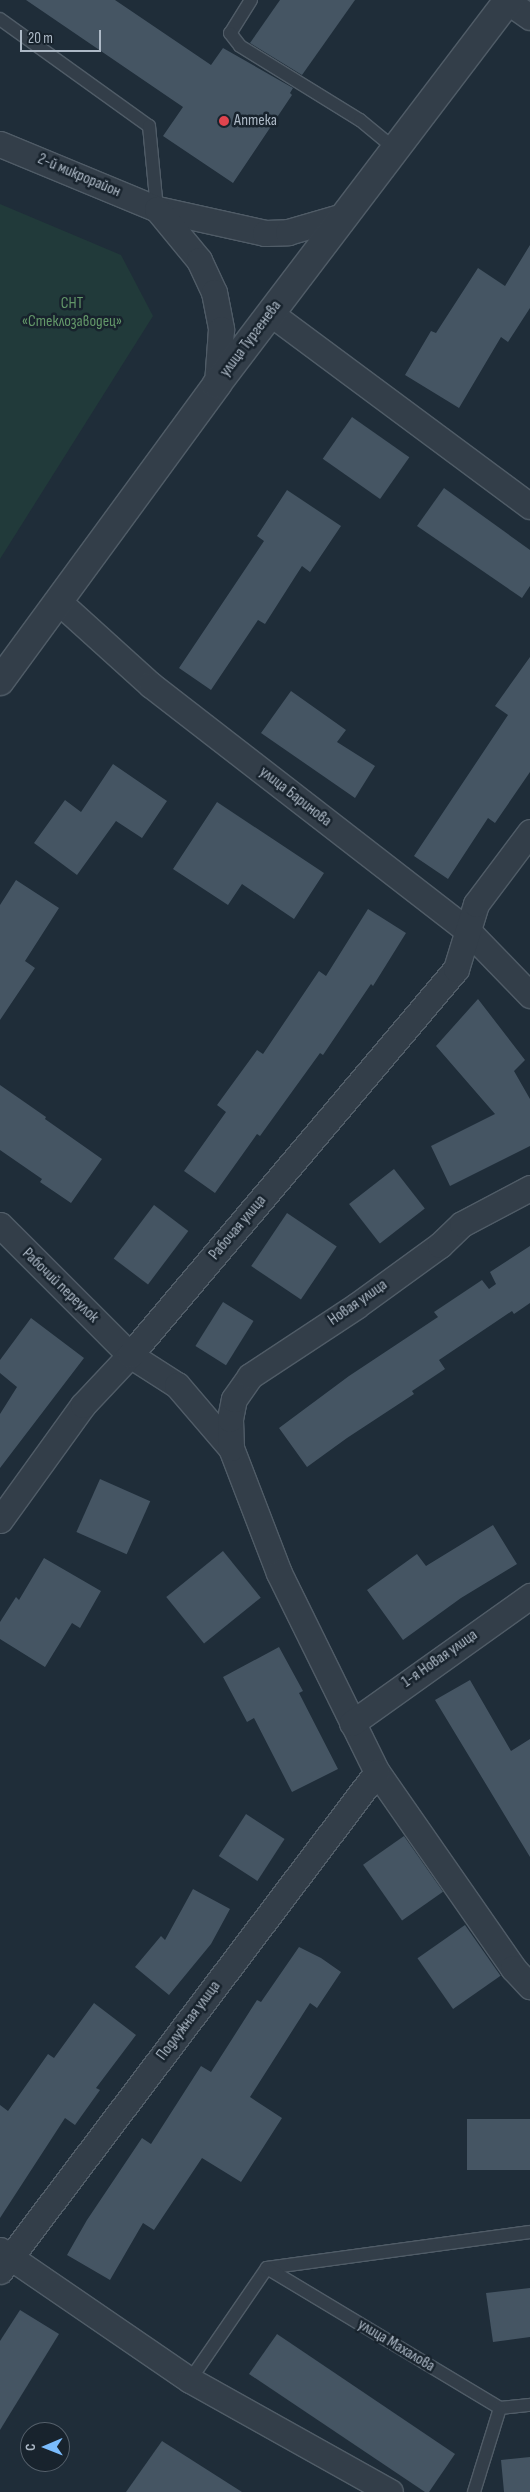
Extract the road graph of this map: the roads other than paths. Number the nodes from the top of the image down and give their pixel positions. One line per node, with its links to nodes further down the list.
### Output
1 (250, 0): 6 (lane)
2 (507, 1): 3 (street); 6 (street, улица Тургенева)
3 (530, 17)
4 (0, 19): 7 (lane)
5 (0, 144): 7 (street, 2-й микрорайон)
6 (395, 149): 8 (street, улица Тургенева)
7 (157, 209): 8 (street, 2-й микрорайон); 10 (street)
8 (346, 214): 9 (street, улица Тургенева)
9 (270, 313): 10 (street, улица Тургенева); 11 (street)
10 (217, 384): 12 (street, улица Тургенева)
11 (530, 506)
12 (58, 601): 13 (street, улица Тургенева); 15 (street, улица Баринова)
13 (0, 681)
14 (530, 832): 15 (street, Рабочая улица)
15 (469, 932): 16 (street, улица Баринова); 19 (street, Рабочая улица)
16 (530, 995)
17 (530, 1188): 20 (street, Новая улица)
18 (0, 1225): 19 (street, Рабочий переулок)
19 (125, 1350): 20 (street, Рабочий переулок); 21 (street, Рабочая улица)
20 (231, 1448): 23 (street)
21 (0, 1520)
22 (530, 1596): 23 (street, 1-я Новая улица)
23 (352, 1723): 24 (street)
24 (377, 1772): 25 (street); 27 (street, Подлужная улица)
25 (530, 1986)
26 (530, 2232): 28 (lane)
27 (3, 2259): 29 (street)
28 (266, 2268): 29 (lane); 31 (lane, улица Махалова)
29 (190, 2380): 32 (street)
30 (530, 2405): 31 (lane)
31 (500, 2408): 33 (lane)
32 (390, 2492)
33 (474, 2492)

